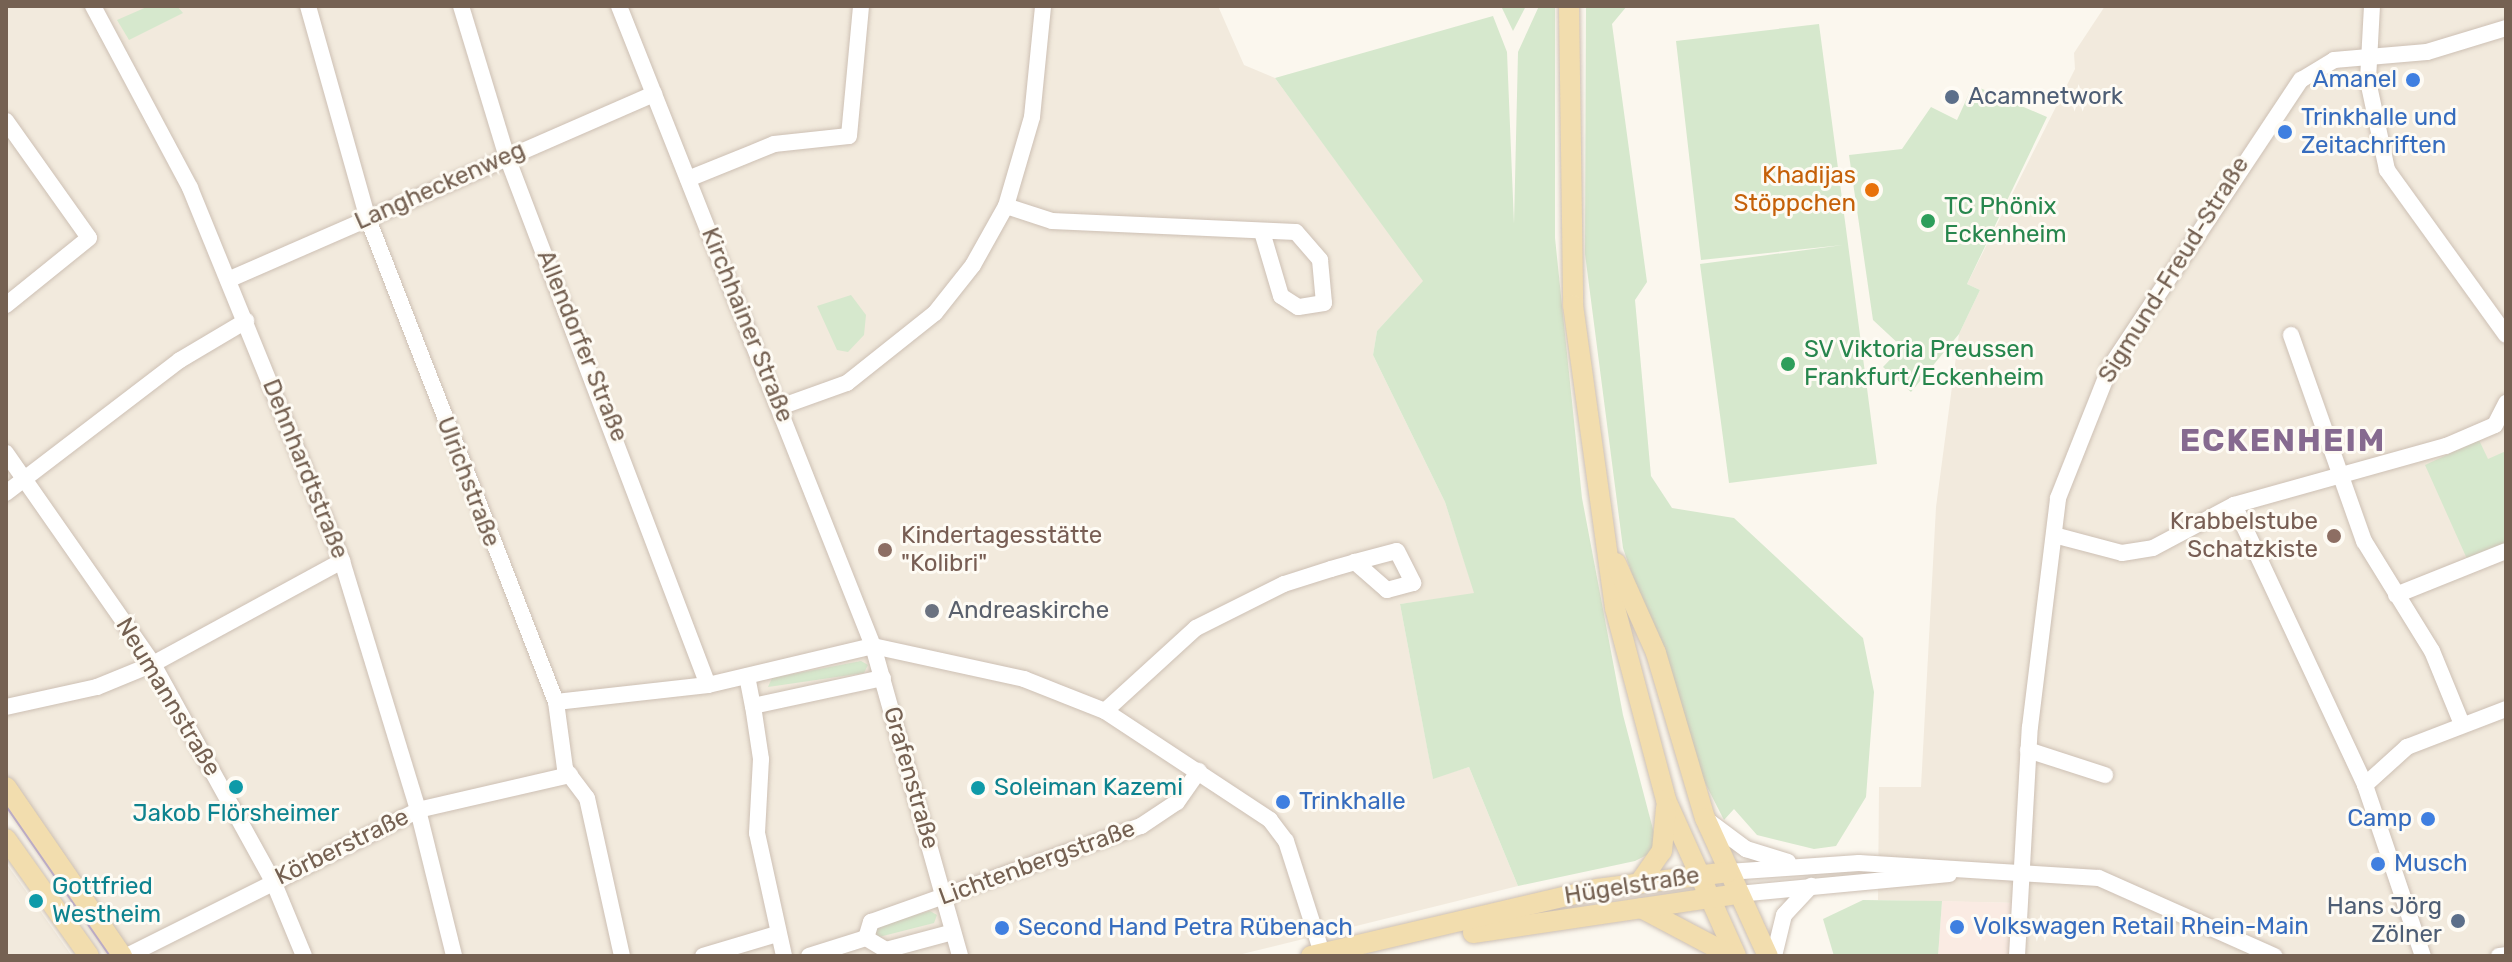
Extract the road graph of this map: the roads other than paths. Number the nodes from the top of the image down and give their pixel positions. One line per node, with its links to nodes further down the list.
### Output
1 (93, 6): 18 (street, Dehnhardtstraße)
2 (308, 6): 16 (street, Ulrichstraße)
3 (461, 6): 13 (street, Allendorfer Straße)
4 (619, 6): 11 (street, Kirchhainer Straße)
5 (861, 6): 14 (street)
6 (1043, 6): 15 (street)
7 (1569, 6): 32 (main road)
8 (2372, 6): 10 (street)
9 (2506, 28): 10 (street, Sigmund-Freud-Straße)
10 (2369, 55): 22 (street); 31 (street, Sigmund-Freud-Straße)
11 (654, 94): 13 (street, Langheckenweg); 14 (street, Kirchhainer Straße)
12 (8, 128): 19 (street)
13 (507, 157): 16 (street, Langheckenweg); 41 (street, Allendorfer Straße)
14 (688, 179): 24 (street, Kirchhainer Straße)
15 (1006, 206): 17 (street); 24 (street)
16 (368, 219): 18 (street, Langheckenweg); 42 (street, Ulrichstraße)
17 (1262, 232): 17 (street)
18 (228, 280): 20 (street, Dehnhardtstraße)
19 (6, 305)
20 (246, 321): 27 (street); 34 (street, Dehnhardtstraße)
21 (2291, 335): 28 (street)
22 (2506, 335)
23 (2506, 403): 25 (street)
24 (780, 407): 37 (street, Kirchhainer Straße)
25 (2501, 422): 28 (street)
26 (6, 453): 27 (street, Neumannstraße)
27 (26, 479): 29 (street); 38 (street, Neumannstraße)
28 (2344, 479): 30 (street); 36 (street)
29 (6, 493)
30 (2234, 505): 31 (street); 52 (street)
31 (2054, 535): 48 (street, Sigmund-Freud-Straße)
32 (1607, 541): 54 (main road); 56 (main road)
33 (2506, 551): 36 (street)
34 (342, 561): 38 (street); 55 (street, Dehnhardtstraße)
35 (1355, 562): 46 (street)
36 (2396, 595): 47 (street)
37 (873, 646): 39 (street); 40 (street, Grafenstraße); 46 (street)
38 (153, 664): 44 (street); 63 (street, Neumannstraße)
39 (747, 676): 41 (street); 43 (street)
40 (883, 678): 43 (street); 68 (street, Grafenstraße)
41 (708, 685): 42 (street)
42 (556, 702): 50 (street, Ulrichstraße)
43 (753, 706): 71 (street)
44 (6, 707)
45 (2506, 709): 47 (street)
46 (1105, 711): 49 (street)
47 (2462, 724): 52 (street)
48 (2028, 750): 51 (street); 61 (street, Sigmund-Freud-Straße)
49 (1199, 771): 68 (street, Lichtenbergstraße); 73 (street)
50 (570, 775): 55 (street, Körberstraße); 79 (street, Ulrichstraße)
51 (2105, 775)
52 (2365, 785): 89 (street)
53 (6, 787): 76 (main road)
54 (1666, 800): 62 (main road); 64 (main road)
55 (418, 810): 63 (street, Körberstraße); 78 (street, Dehnhardtstraße)
56 (1705, 818): 58 (street); 59 (main road)
57 (6, 839): 75 (main road)
58 (1801, 866): 59 (street, Hügelstraße); 60 (street, Hügelstraße)
59 (1728, 872): 62 (main road, Hügelstraße); 66 (main road)
60 (1958, 873): 61 (street, Hügelstraße); 65 (street, Hügelstraße)
61 (2022, 874): 87 (street, Sigmund-Freud-Straße); 88 (street, Hügelstraße)
62 (1695, 875): 64 (main road, Hügelstraße); 67 (main road)
63 (273, 881): 76 (street, Körberstraße); 77 (street, Neumannstraße)
64 (1640, 882): 73 (main road, Hügelstraße)
65 (1812, 886): 66 (street, Hügelstraße); 86 (street)
66 (1738, 894): 67 (main road, Hügelstraße); 86 (main road)
67 (1705, 897): 69 (main road, Hügelstraße); 85 (main road)
68 (945, 898): 70 (street, Grafenstraße); 72 (street, Lichtenbergstraße)
69 (1637, 906): 84 (main road, Hügelstraße); 85 (main road)
70 (953, 932): 72 (street, Lichtenbergstraße); 83 (street, Grafenstraße)
71 (777, 934): 80 (street); 81 (street)
72 (866, 938): 82 (street, Lichtenbergstraße)
73 (1318, 955)
74 (2506, 955): 90 (street)
75 (89, 956)
76 (125, 956)
77 (304, 956)
78 (454, 956)
79 (622, 956)
80 (703, 956)
81 (784, 956)
82 (809, 956)
83 (960, 956)
84 (1370, 956)
85 (1734, 956)
86 (1771, 956)
87 (2017, 956)
88 (2274, 956)
89 (2423, 956)
90 (2499, 956)

